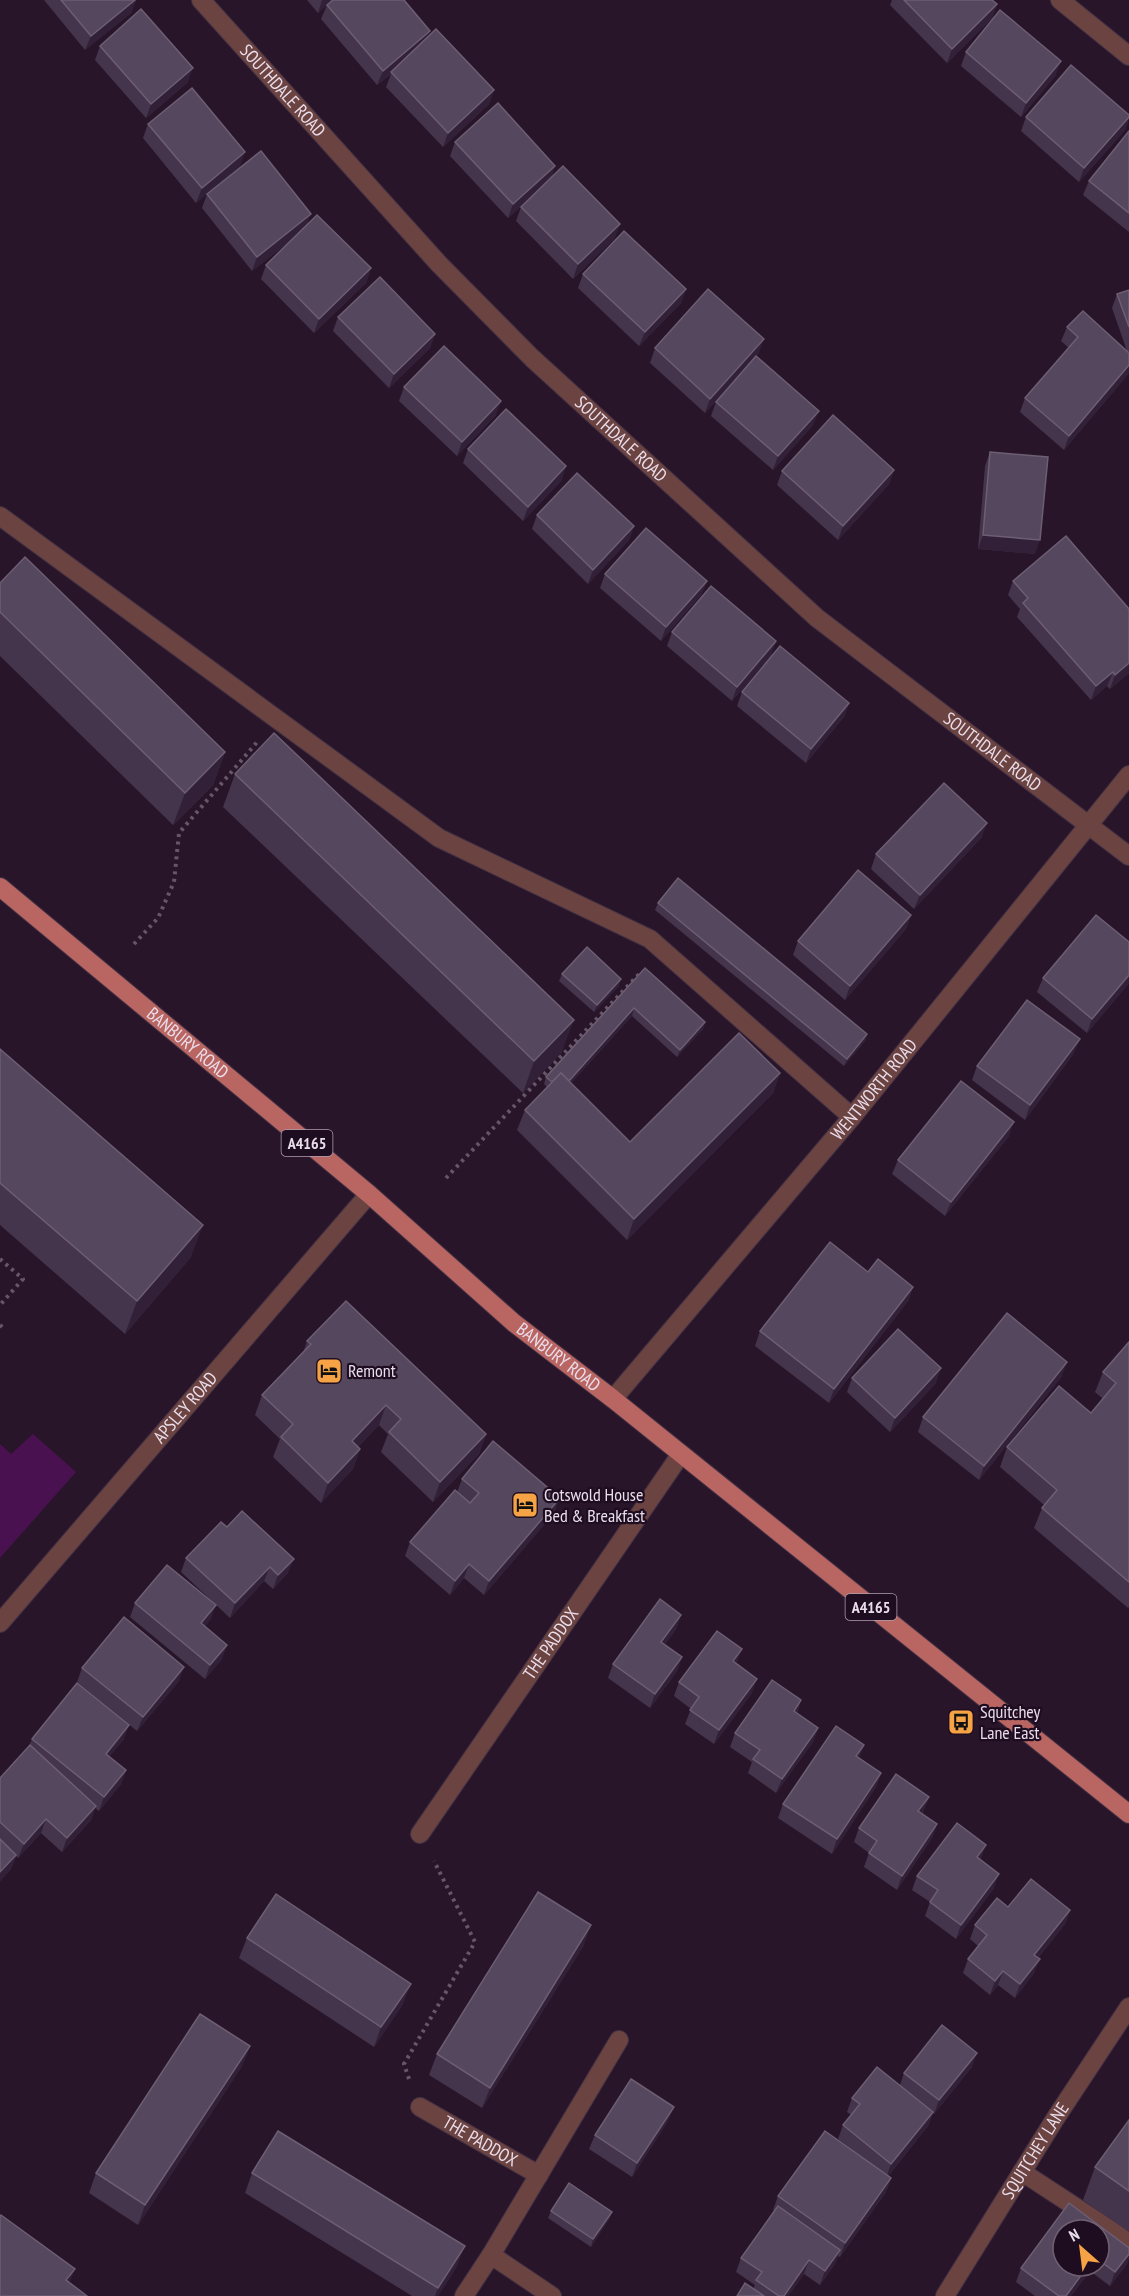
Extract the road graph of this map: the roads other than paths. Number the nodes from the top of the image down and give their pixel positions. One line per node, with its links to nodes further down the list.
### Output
1 (201, 0): 6 (street, SOUTHDALE ROAD)
2 (1060, 0): 3 (street)
3 (1129, 56)
4 (0, 516): 9 (street)
5 (1129, 775): 6 (street, WENTWORTH ROAD)
6 (1088, 824): 7 (street, SOUTHDALE ROAD); 9 (street, WENTWORTH ROAD)
7 (1129, 856)
8 (0, 887): 10 (main road, BANBURY ROAD / A4165)
9 (852, 1117): 11 (street, WENTWORTH ROAD)
10 (369, 1194): 11 (main road, BANBURY ROAD / A4165); 13 (street, APSLEY ROAD)
11 (613, 1399): 12 (main road, BANBURY ROAD / A4165)
12 (681, 1455): 14 (main road, BANBURY ROAD / A4165); 15 (street, THE PADDOX)
13 (0, 1623)
14 (1129, 1814)
15 (420, 1834)
16 (1129, 2007): 19 (street, SQUITCHEY LANE)
17 (619, 2040): 20 (street, THE PADDOX)
18 (420, 2108): 20 (street, THE PADDOX)
19 (1022, 2172): 21 (street); 25 (street, SQUITCHEY LANE)
20 (539, 2175): 22 (street, THE PADDOX)
21 (1129, 2242)
22 (491, 2255): 23 (street, THE PADDOX); 24 (street)
23 (464, 2296)
24 (552, 2296)
25 (945, 2296)

